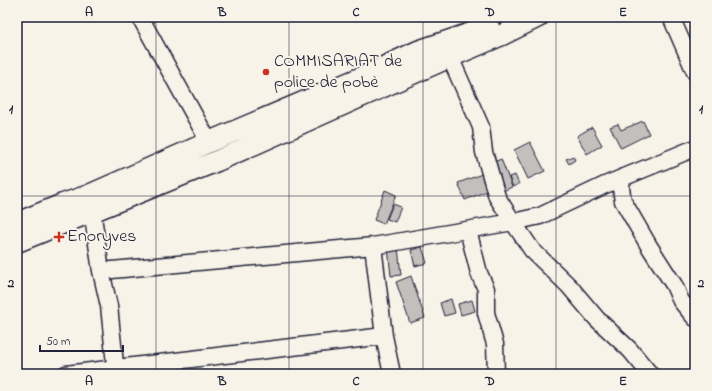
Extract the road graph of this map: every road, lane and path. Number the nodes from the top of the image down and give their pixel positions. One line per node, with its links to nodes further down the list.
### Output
1 (140, 17): 7 (street)
2 (538, 17): 5 (main road)
3 (671, 17): 6 (street)
4 (499, 20): 7 (main road)
5 (450, 57): 10 (main road); 12 (street)
6 (695, 72)
7 (209, 142): 13 (main road)
8 (695, 148): 9 (street)
9 (623, 177): 11 (street); 19 (street)
10 (92, 210): 15 (main road); 18 (street)
11 (540, 216): 12 (street); 16 (street)
12 (513, 222): 14 (street); 16 (street)
13 (17, 223)
14 (468, 230): 17 (street); 24 (street)
15 (17, 242)
16 (526, 242): 25 (street)
17 (373, 246): 18 (street); 20 (street)
18 (101, 271): 21 (street)
19 (695, 318)
20 (384, 336): 21 (street); 23 (street)
21 (116, 371): 22 (street)
22 (66, 374)
23 (392, 374)
24 (496, 374)
25 (650, 374)

